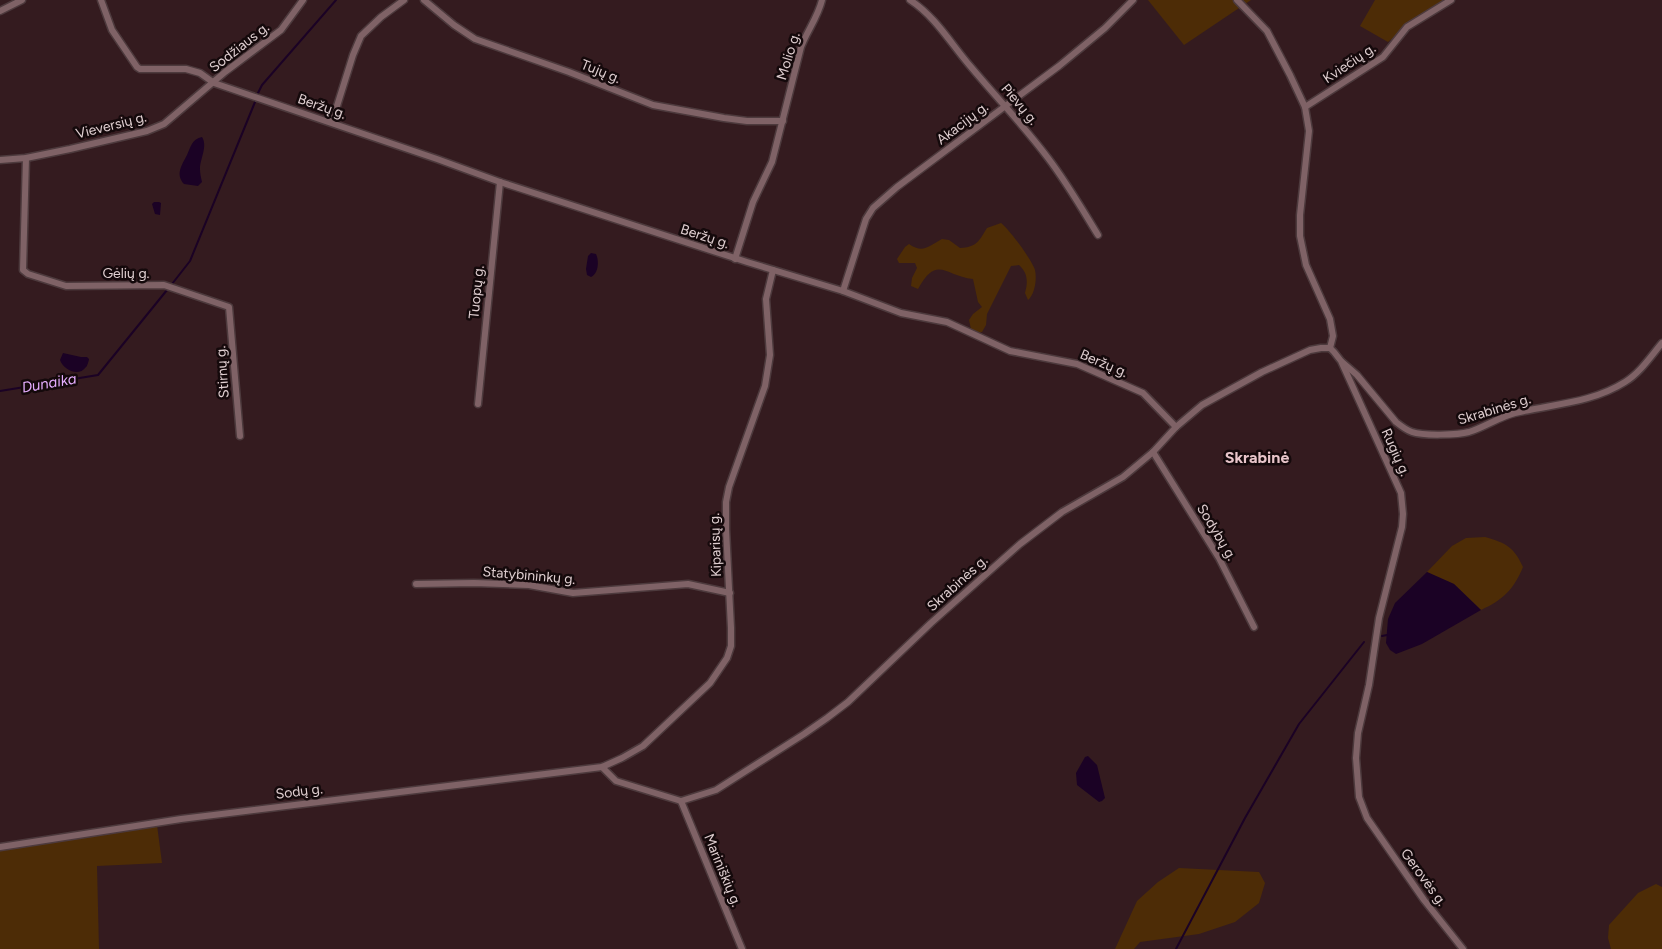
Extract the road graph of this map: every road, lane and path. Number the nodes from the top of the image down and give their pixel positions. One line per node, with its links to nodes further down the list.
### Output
1 (22, 0): 11 (street)
2 (101, 0): 12 (street, Sodžiaus g.)
3 (304, 0): 12 (street, Sodžiaus g.)
4 (404, 0): 16 (street)
5 (424, 0): 15 (street, Tujų g.)
6 (822, 0): 15 (street, Molio g.)
7 (910, 0): 13 (street, Pievų g.)
8 (1133, 0): 13 (street, Akacijų g.)
9 (1237, 0): 14 (street)
10 (1451, 0): 14 (street, Kviečių g.)
11 (0, 11)
12 (214, 83): 16 (street, Beržų g.); 17 (street, Vieversių g.)
13 (1006, 106): 20 (street, Pievų g.); 23 (street, Akacijų g.)
14 (1305, 107): 26 (street)
15 (783, 121): 21 (street, Molio g.)
16 (330, 122): 19 (street, Beržų g.)
17 (26, 158): 18 (street, Vieversių g.); 24 (street, Gėlių g.)
18 (0, 160)
19 (500, 182): 21 (street, Beržų g.); 28 (street, Tuopų g.)
20 (1098, 235)
21 (735, 259): 22 (street, Beržų g.)
22 (774, 270): 23 (street, Beržų g.); 33 (street, Kiparisų g.)
23 (843, 291): 29 (street, Beržų g.)
24 (230, 307): 30 (street, Stirnų g.)
25 (1662, 343): 27 (street, Skrabinės g.)
26 (1330, 348): 27 (street, Rugių g.); 29 (street, Skrabinės g.)
27 (1341, 361): 37 (street, Rugių g.)
28 (478, 404)
29 (1176, 427): 31 (street, Skrabinės g.)
30 (240, 436)
31 (1153, 452): 34 (street, Sodybų g.); 36 (street, Skrabinės g.)
32 (416, 584): 33 (street, Statybininkų g.)
33 (730, 593): 35 (street, Kiparisų g.)
34 (1254, 627)
35 (602, 767): 36 (street); 38 (street, Sodų g.)
36 (681, 800): 39 (street, Mariniškių g.)
37 (1367, 818): 40 (street, Gerovės g.)
38 (0, 847)
39 (742, 949)
40 (1463, 949)

